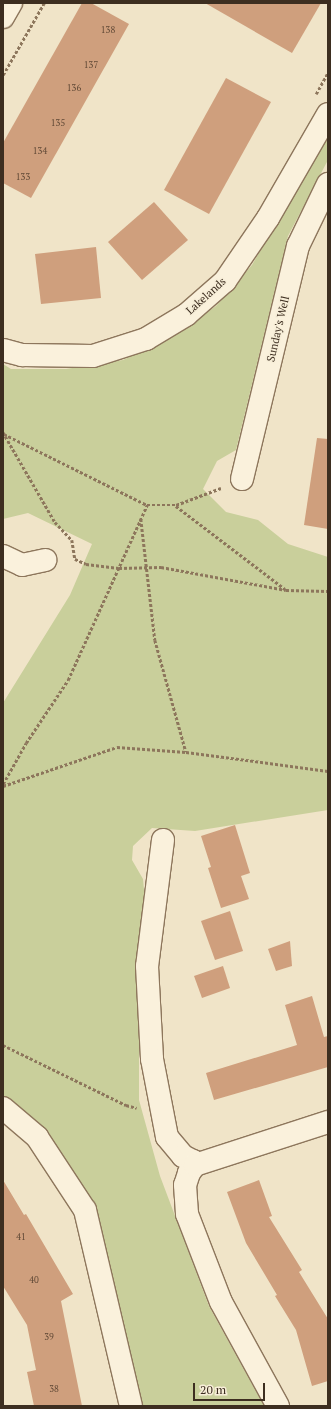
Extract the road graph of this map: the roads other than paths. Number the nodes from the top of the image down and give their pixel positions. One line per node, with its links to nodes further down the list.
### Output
1 (320, 107): 3 (street, Lakelands)
2 (328, 184): 4 (street, Sunday's Well)
3 (3, 350)
4 (242, 479)
5 (3, 556): 6 (street)
6 (45, 560)
7 (163, 840): 10 (street)
8 (3, 1108): 11 (street)
9 (328, 1122): 10 (street)
10 (196, 1165): 12 (street)
11 (131, 1406)
12 (278, 1406)

